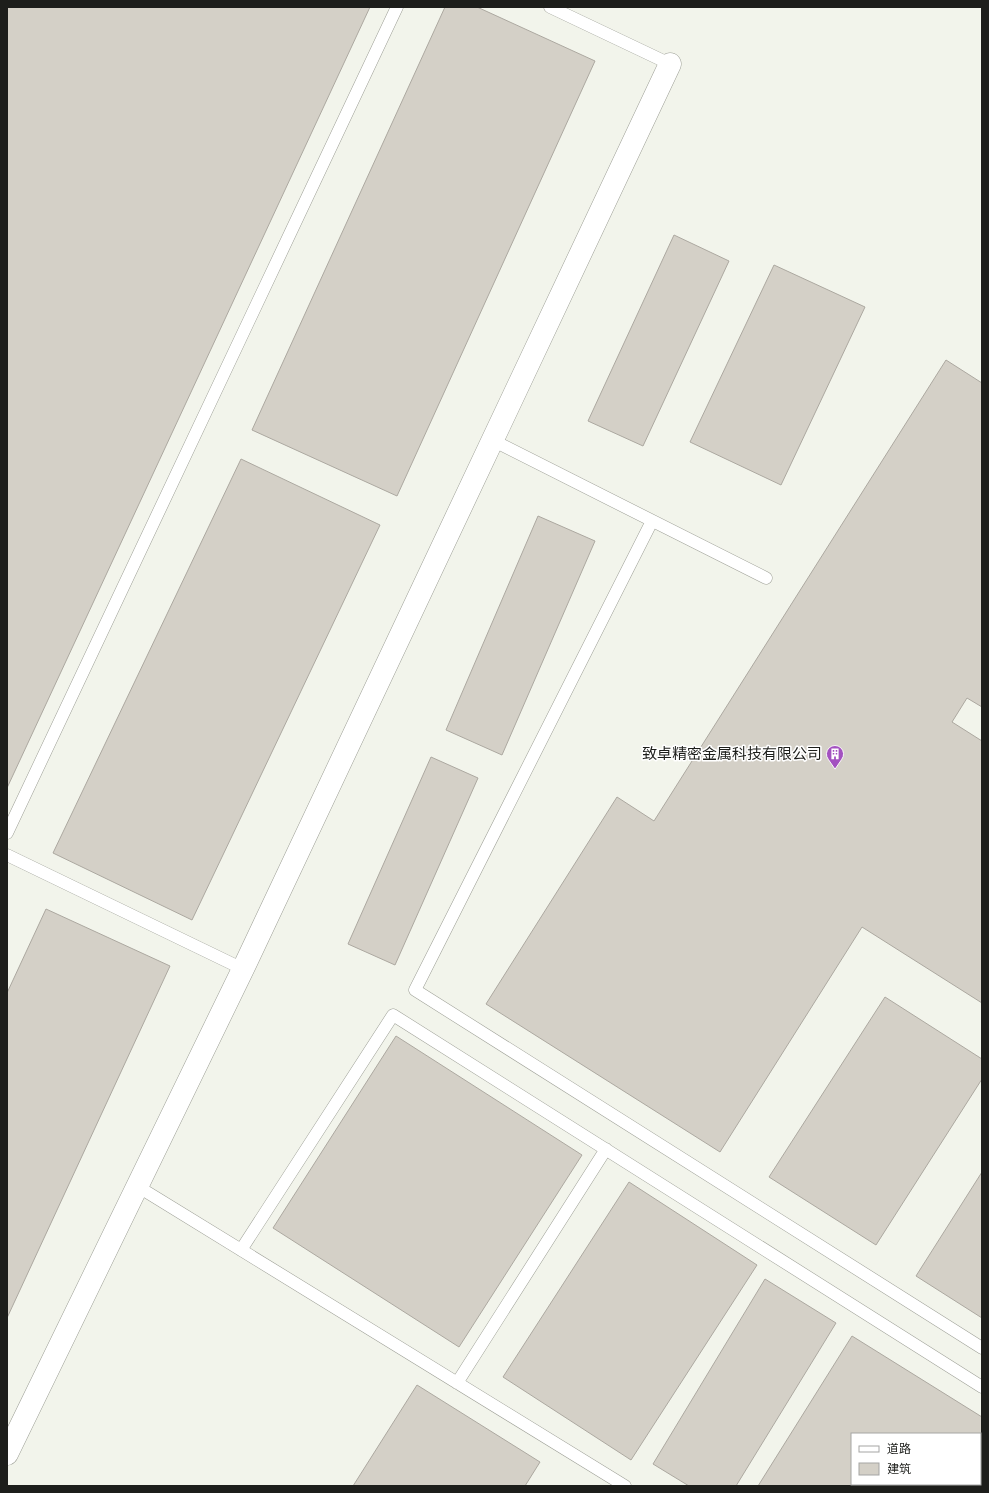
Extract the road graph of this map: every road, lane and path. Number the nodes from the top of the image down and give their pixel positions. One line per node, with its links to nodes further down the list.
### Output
1 (397, 7): 7 (lane)
2 (550, 7): 3 (lane)
3 (670, 64): 4 (street)
4 (492, 440): 5 (lane); 9 (street)
5 (652, 521): 6 (lane); 13 (lane)
6 (766, 578)
7 (7, 833)
8 (7, 855): 9 (lane)
9 (243, 969): 11 (street)
10 (606, 1149): 12 (lane); 14 (lane); 15 (lane)
11 (137, 1186): 12 (lane); 16 (street)
12 (241, 1250): 14 (lane)
13 (982, 1348)
14 (457, 1383): 17 (lane)
15 (982, 1387)
16 (7, 1454)
17 (625, 1486)

